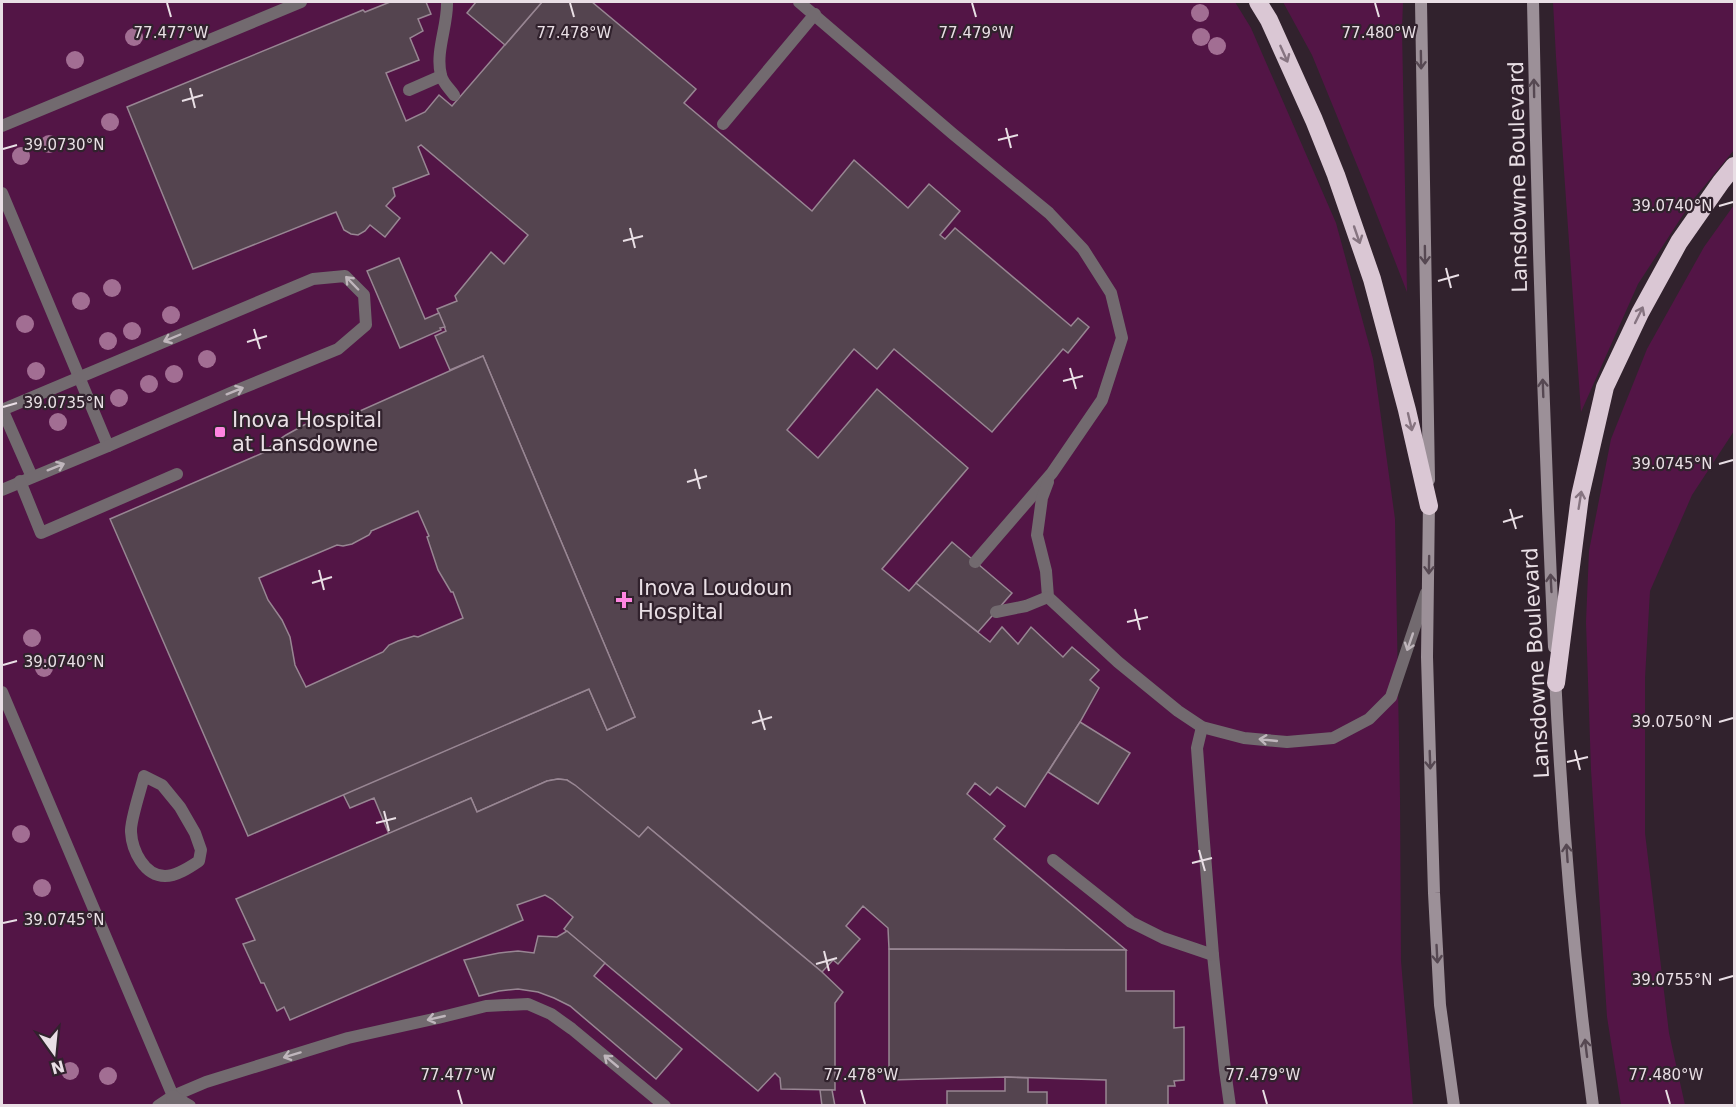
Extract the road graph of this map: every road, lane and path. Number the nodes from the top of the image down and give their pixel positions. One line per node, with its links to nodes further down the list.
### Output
1 (302, 2): 12 (street)
2 (447, 2): 8 (street)
3 (799, 2): 7 (street)
4 (1258, 2): 22 (highway, one-way to 22)
5 (1421, 2): 22 (main road, one-way to 22)
6 (1533, 2): 27 (main road, Lansdowne Boulevard, one-way to 6)
7 (815, 14): 11 (street); 18 (street)
8 (441, 76): 9 (street); 10 (street)
9 (409, 90)
10 (454, 95)
11 (723, 124)
12 (2, 126)
13 (1734, 166): 27 (highway, one-way to 13)
14 (2, 193): 15 (street)
15 (79, 378): 16 (street); 17 (street); 17 (street, one-way to 15)
16 (2, 409): 20 (street)
17 (108, 446): 20 (street, one-way to 17)
18 (1052, 472): 23 (street); 25 (street)
19 (177, 474): 20 (street)
20 (26, 479): 21 (street)
21 (2, 489)
22 (1430, 506): 24 (main road, one-way to 24)
23 (975, 562)
24 (1428, 586): 29 (street, one-way to 29); 38 (main road, one-way to 38)
25 (1048, 597): 26 (street); 29 (street)
26 (996, 612)
27 (1556, 683): 39 (main road, Lansdowne Boulevard, one-way to 27)
28 (2, 692): 33 (street)
29 (1202, 727): 32 (street)
30 (144, 776): 30 (street)
31 (1053, 860): 32 (street)
32 (1213, 956): 37 (street)
33 (173, 1101): 34 (street); 35 (street); 36 (street, one-way to 33)
34 (158, 1106)
35 (190, 1106)
36 (665, 1106)
37 (1230, 1106)
38 (1454, 1106)
39 (1593, 1106)

